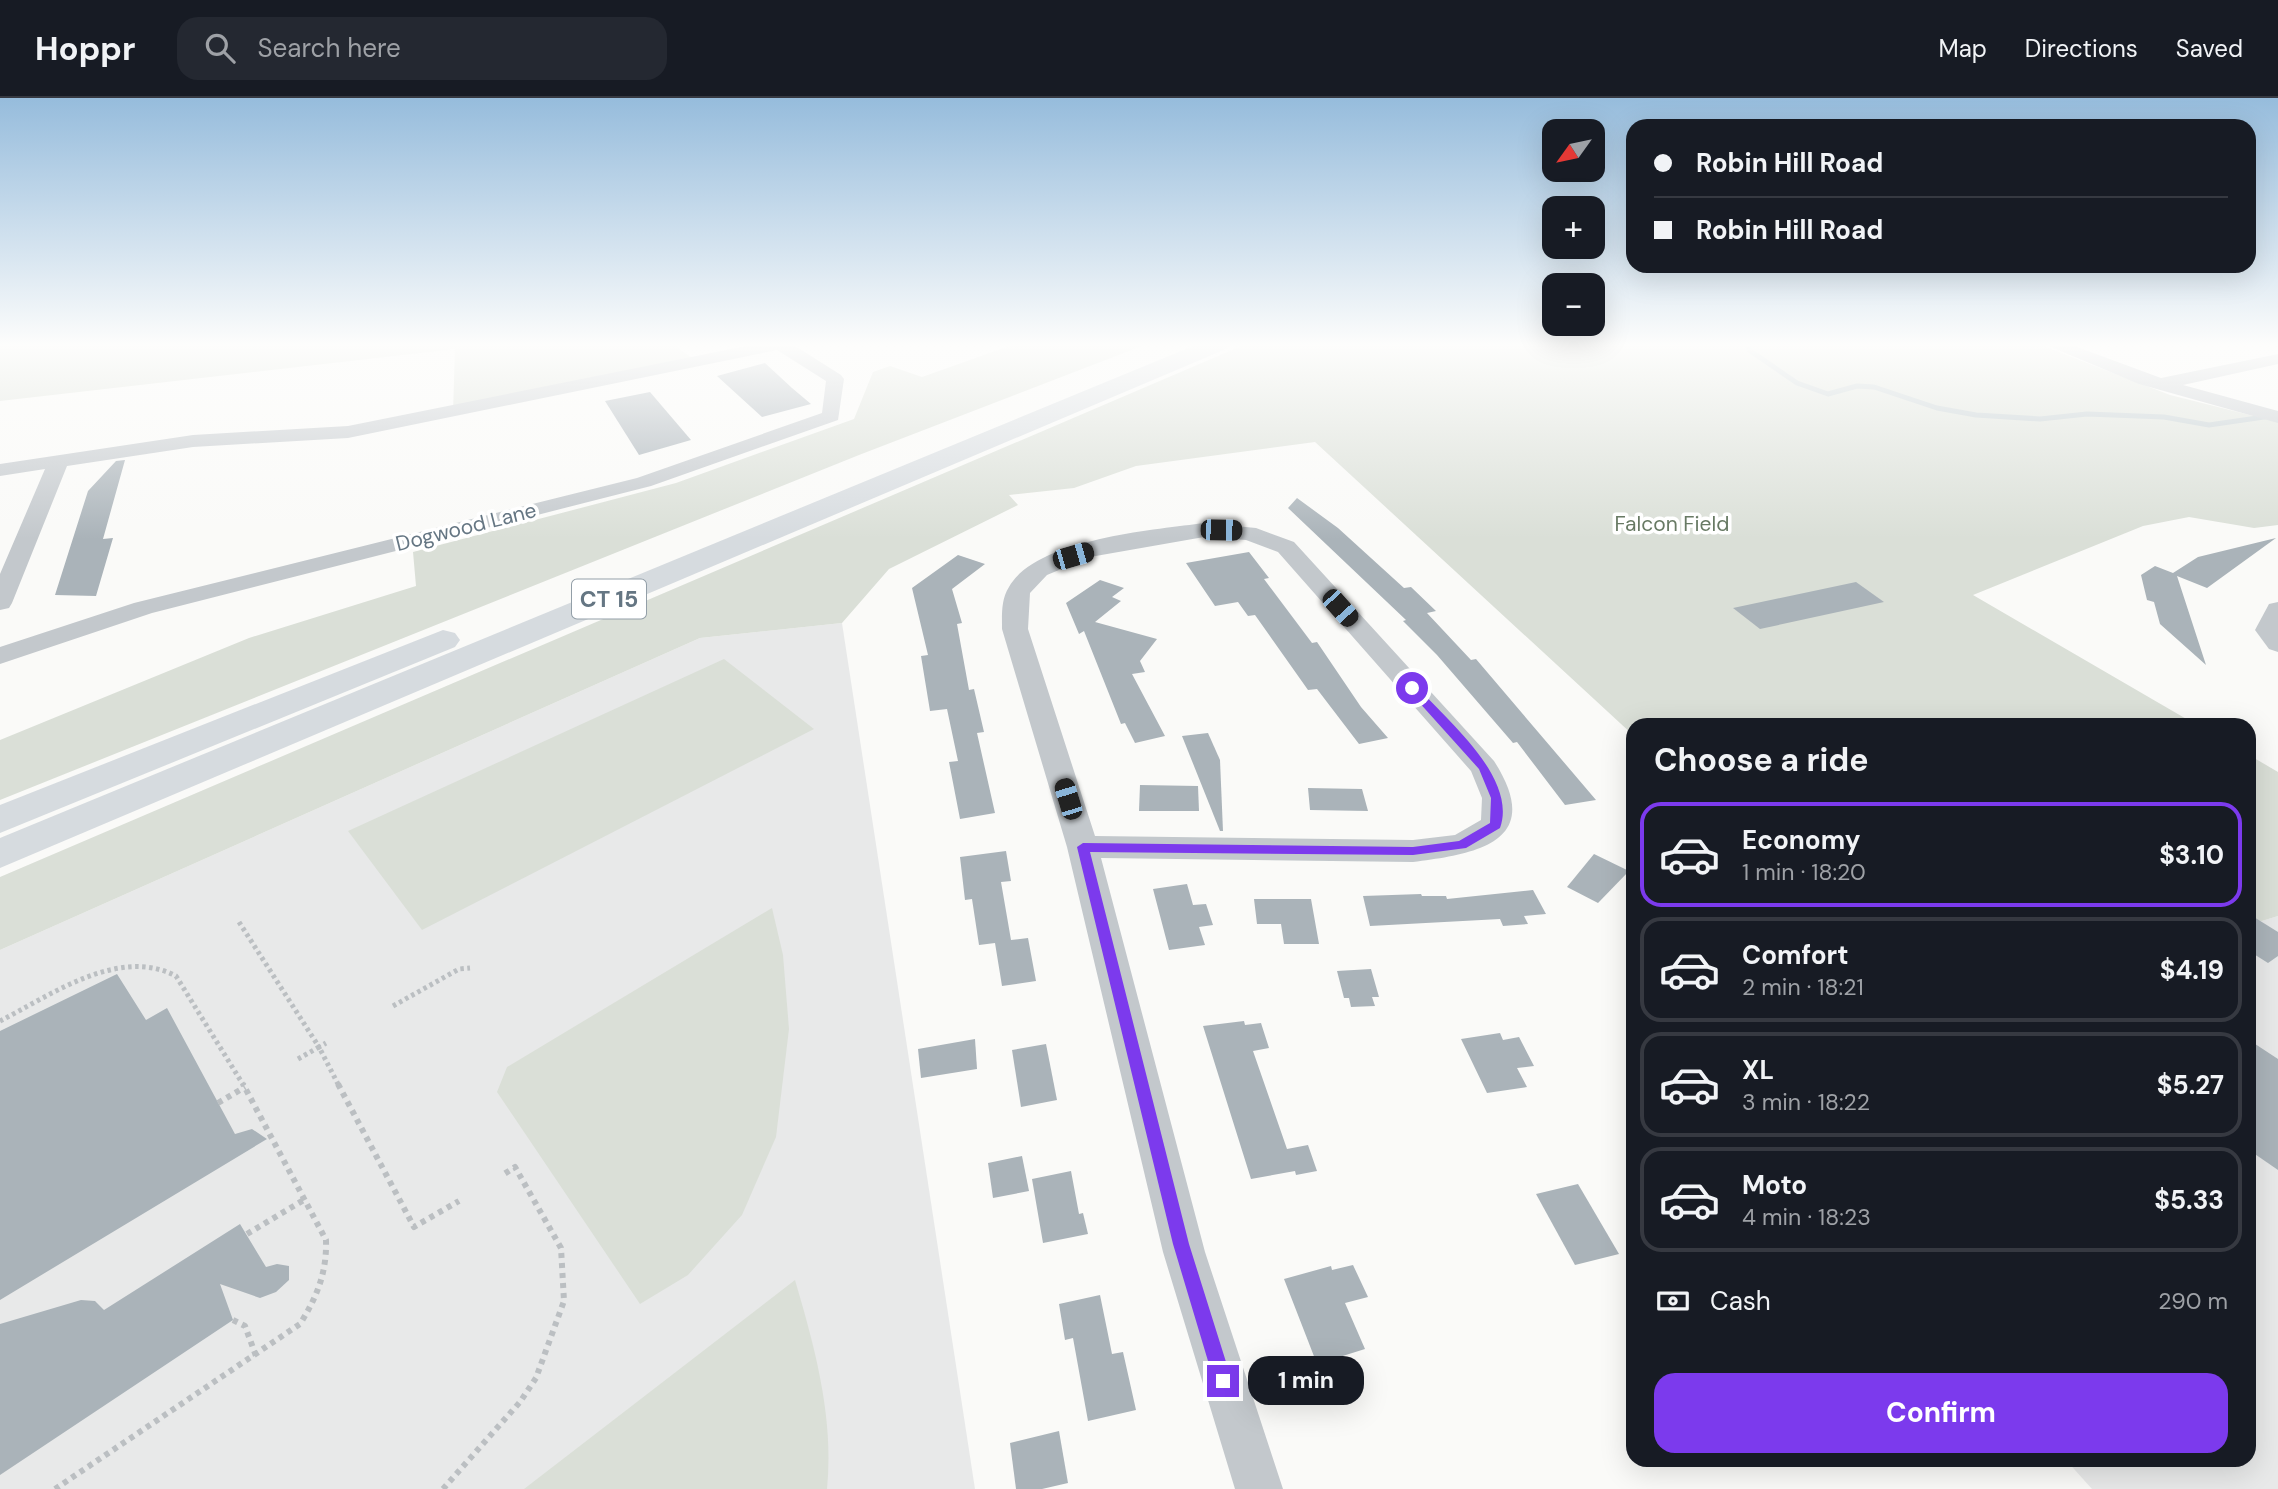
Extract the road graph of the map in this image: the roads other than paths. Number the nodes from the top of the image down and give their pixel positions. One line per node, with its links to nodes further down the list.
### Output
1 (463, 409): 7 (street)
2 (832, 409): 12 (street, Dogwood Lane)
3 (1016, 409): 13 (highway, CT 15)
4 (1063, 409): 15 (highway, CT 15)
5 (2243, 409): 6 (street)
6 (2278, 417)
7 (59, 460): 8 (street); 9 (street)
8 (0, 470)
9 (0, 603)
10 (2278, 609): 11 (street)
11 (2278, 645)
12 (0, 656)
13 (0, 820)
14 (1083, 847): 14 (street); 16 (street)
15 (0, 854)
16 (1259, 1489)

